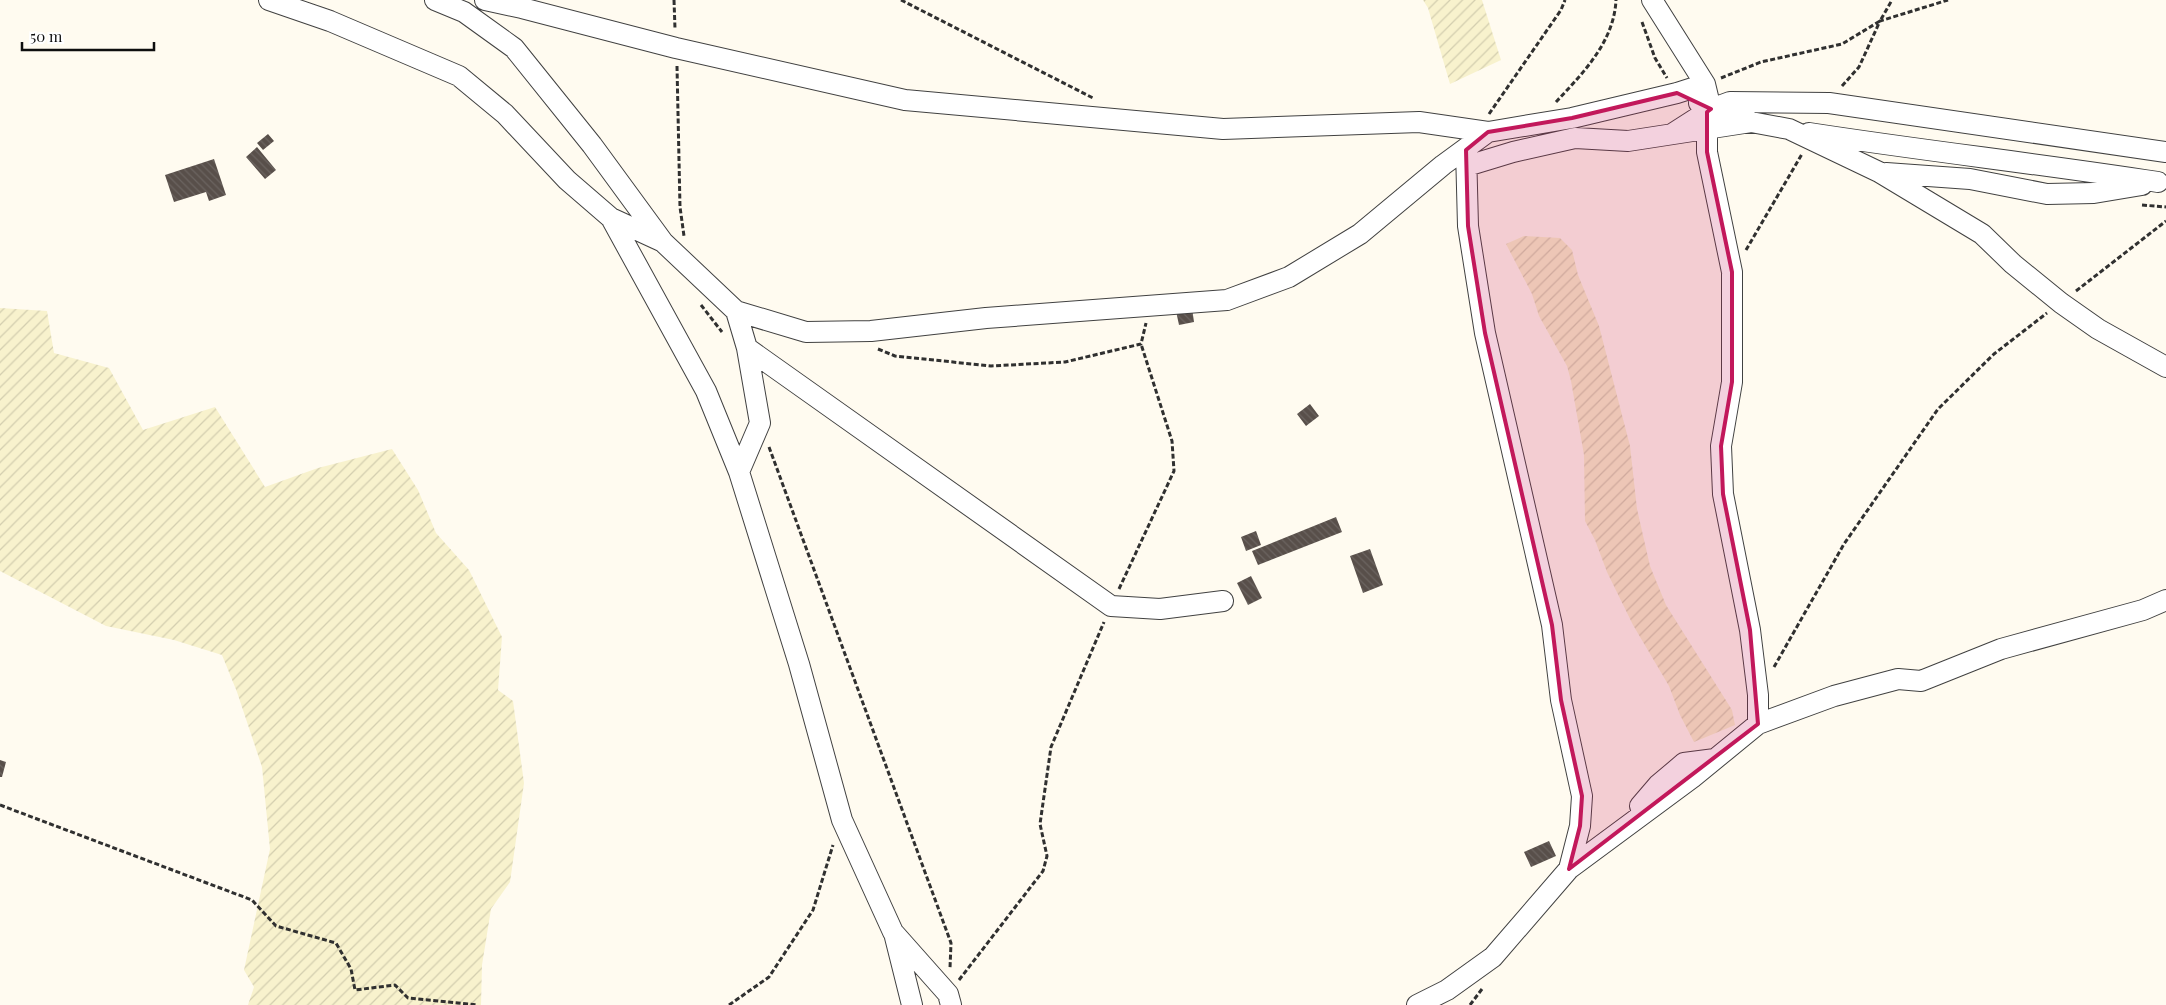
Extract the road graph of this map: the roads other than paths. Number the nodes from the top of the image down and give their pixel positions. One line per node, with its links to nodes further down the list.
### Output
1 (269, 0): 14 (street)
2 (435, 0): 15 (street)
3 (485, 0): 9 (street)
4 (1652, 0): 5 (street)
5 (1705, 84): 6 (street); 7 (street)
6 (1676, 93): 7 (street); 9 (street)
7 (1709, 119): 8 (street); 10 (street); 11 (street); 22 (street)
8 (1789, 129): 12 (street); 13 (street)
9 (1482, 132): 11 (street)
10 (2166, 152)
11 (1466, 158): 16 (street); 23 (street)
12 (1879, 172): 13 (street); 18 (street)
13 (2162, 182)
14 (611, 218): 15 (street); 19 (street)
15 (663, 242): 16 (street)
16 (736, 311): 17 (street)
17 (747, 348): 19 (street); 21 (street)
18 (2166, 367)
19 (739, 472): 24 (street)
20 (2166, 600): 22 (street)
21 (1223, 601)
22 (1758, 724): 23 (street)
23 (1569, 868): 27 (street)
24 (893, 932): 25 (street); 26 (street)
25 (950, 999)
26 (912, 1005)
27 (1417, 1005)

